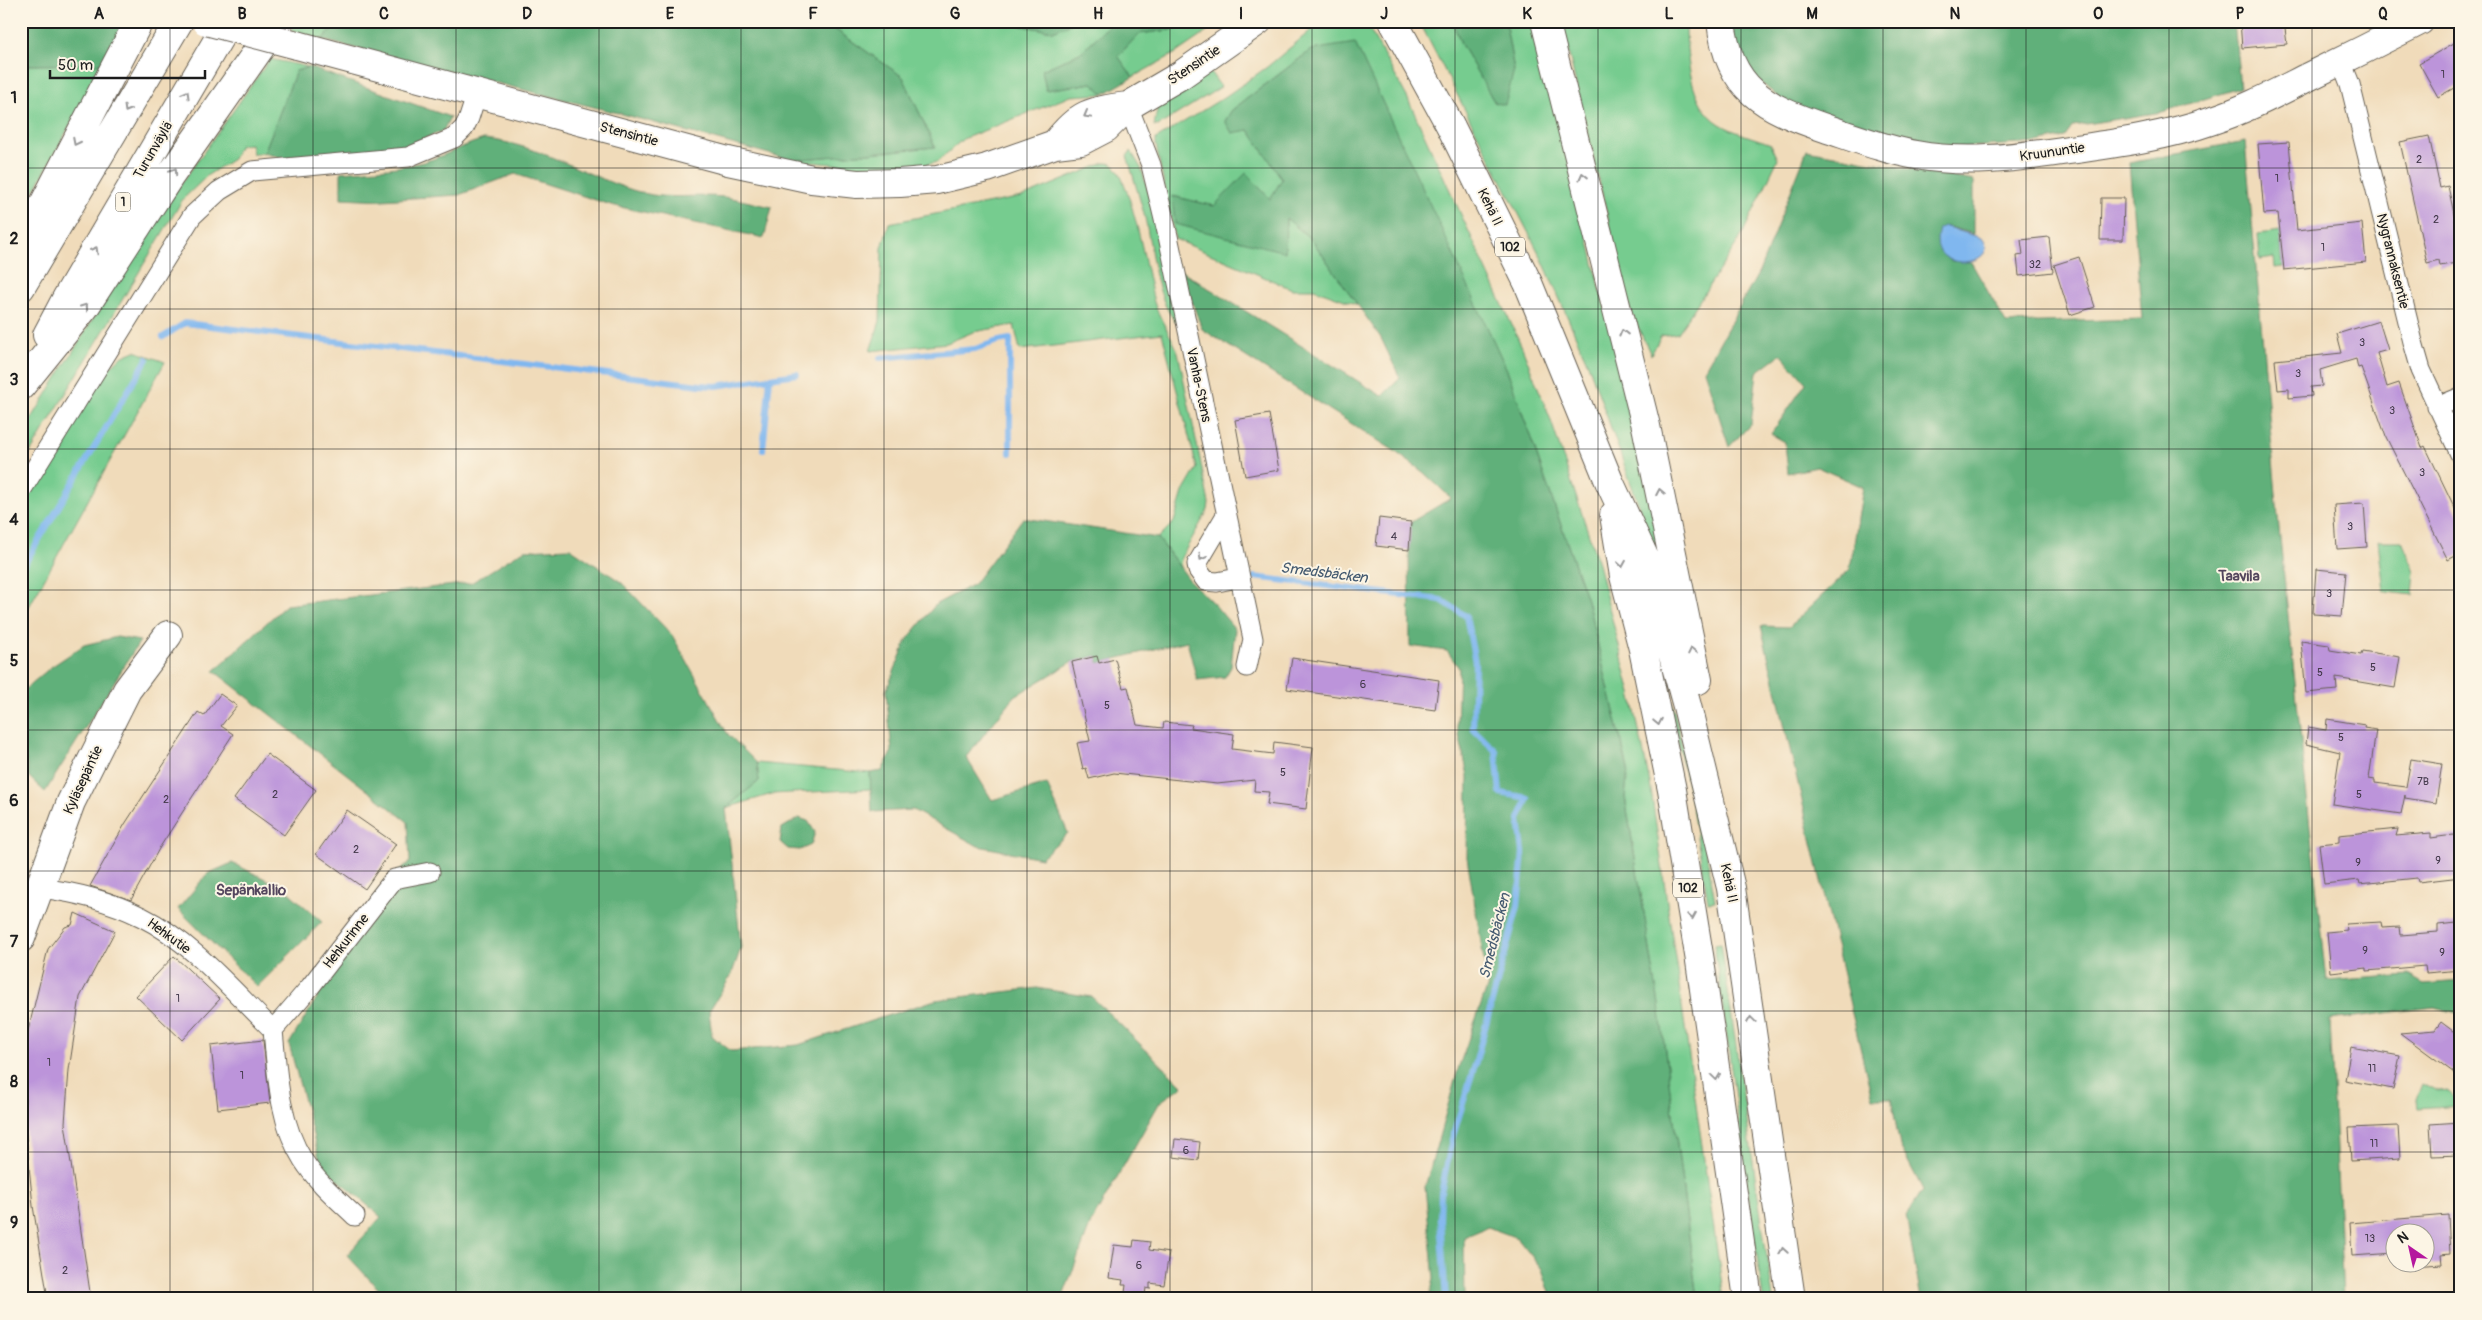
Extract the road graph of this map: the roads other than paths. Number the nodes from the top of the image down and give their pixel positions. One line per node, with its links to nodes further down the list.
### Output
1 (139, 21): 14 (main road, one-way to 14)
2 (178, 21): 15 (main road, one-way to 15)
3 (206, 21): 12 (main road, Stensintie, bridge)
4 (229, 21): 16 (main road, Turunväylä / 1, one-way to 4)
5 (279, 21): 16 (main road, one-way to 5)
6 (1258, 21): 13 (main road, Stensintie)
7 (1393, 21): 20 (main road, Kehä II / 102)
8 (1545, 21): 28 (main road, one-way to 8)
9 (1721, 21): 11 (main road, Kruununtie)
10 (2420, 21): 11 (main road, Kruununtie)
11 (2341, 61): 18 (street, Nygrannaksentie)
12 (477, 93): 13 (main road, Stensintie); 21 (street)
13 (1128, 106): 22 (street, Vanha-Stens)
14 (21, 248)
15 (21, 287)
16 (21, 385)
17 (2461, 397): 18 (street)
18 (2437, 407): 19 (street, Nygrannaksentie)
19 (2461, 456)
20 (1609, 481): 28 (main road, Kehä II / 102); 32 (main road, Kehä II / 102, one-way to 32)
21 (21, 491)
22 (1226, 515): 23 (street, Vanha-Stens); 23 (street, one-way to 23)
23 (1238, 578): 25 (street, Vanha-Stens)
24 (168, 635): 27 (main road, Kyläsepäntie)
25 (1247, 667)
26 (430, 872): 30 (street, Hehkurinne)
27 (39, 888): 29 (main road, Kyläsepäntie); 30 (street, Hehkutie)
28 (1731, 888): 33 (main road, Kehä II / 102, one-way to 28)
29 (21, 938)
30 (272, 1030): 31 (street)
31 (356, 1216)
32 (1748, 1299)
33 (1791, 1299)

